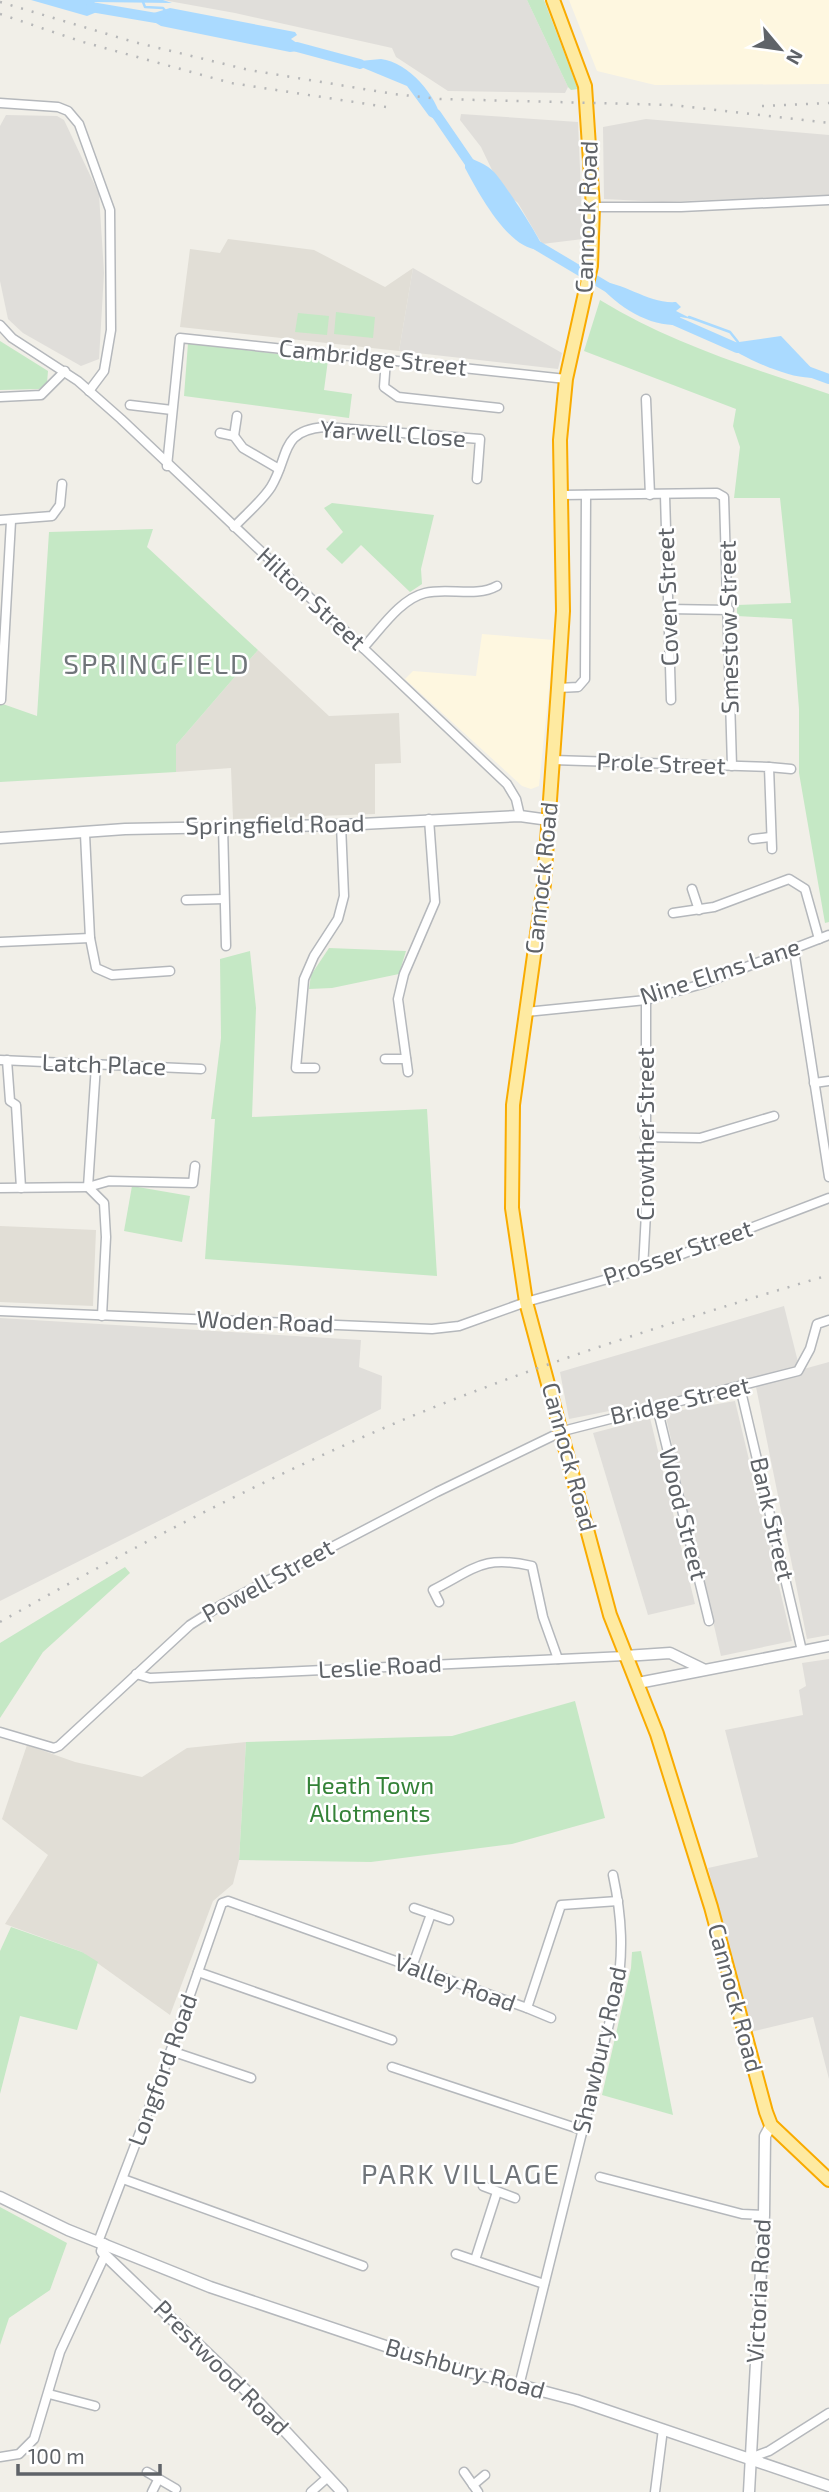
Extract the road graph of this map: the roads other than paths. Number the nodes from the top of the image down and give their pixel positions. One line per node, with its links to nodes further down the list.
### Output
1 (553, 0): 4 (highway, Cannock Road)
2 (0, 103): 9 (street)
3 (829, 200): 4 (street)
4 (593, 207): 8 (highway, Cannock Road)
5 (0, 325): 7 (street, Hilton Street)
6 (386, 359): 8 (street, Cambridge Street); 13 (street); 14 (street, Cambridge Street)
7 (65, 371): 9 (street, Hilton Street); 10 (street)
8 (566, 379): 22 (highway, Cannock Road)
9 (89, 391): 18 (street, Hilton Street)
10 (0, 397)
11 (646, 399): 24 (street)
12 (130, 405): 14 (street)
13 (499, 408)
14 (172, 410): 18 (street)
15 (237, 416): 17 (street)
16 (220, 433): 17 (street)
17 (234, 436): 19 (street)
18 (167, 466): 28 (street, Hilton Street)
19 (279, 469): 20 (street, Yarwell Close); 28 (street, Yarwell Close)
20 (477, 480)
21 (62, 484): 27 (street)
22 (561, 495): 23 (street); 34 (highway, Cannock Road)
23 (586, 495): 24 (street); 34 (street)
24 (650, 495): 25 (street)
25 (665, 495): 30 (street, Coven Street); 31 (street, Smestow Street)
26 (0, 520): 27 (street)
27 (11, 521): 33 (street)
28 (234, 527): 32 (street, Hilton Street)
29 (497, 586): 32 (street)
30 (668, 609): 31 (street); 36 (street, Coven Street)
31 (729, 610): 38 (street, Smestow Street)
32 (363, 648): 41 (street, Hilton Street)
33 (1, 687): 35 (street)
34 (558, 688): 37 (highway, Cannock Road)
35 (1, 700)
36 (671, 700)
37 (553, 760): 38 (street, Prole Street); 43 (highway, Cannock Road)
38 (732, 766): 39 (street, Prole Street)
39 (769, 767): 40 (street, Prole Street); 47 (street)
40 (791, 769)
41 (520, 816): 42 (street, Springfield Road); 43 (street, Springfield Road)
42 (429, 819): 44 (street, Springfield Road); 66 (street)
43 (549, 820): 64 (highway, Cannock Road)
44 (341, 825): 45 (street, Springfield Road); 69 (street)
45 (223, 826): 46 (street, Springfield Road); 52 (street)
46 (85, 834): 48 (street, Springfield Road); 57 (street)
47 (770, 837): 49 (street); 50 (street)
48 (0, 838)
49 (753, 839)
50 (772, 849)
51 (692, 889): 54 (street)
52 (224, 899): 53 (street); 60 (street)
53 (186, 900)
54 (699, 909): 55 (street); 58 (street)
55 (673, 913)
56 (829, 935): 58 (street, Nine Elms Lane)
57 (90, 938): 59 (street); 62 (street)
58 (819, 939): 61 (street, Nine Elms Lane)
59 (0, 942)
60 (226, 946)
61 (794, 950): 63 (street, Nine Elms Lane); 73 (street)
62 (170, 971)
63 (646, 1000): 64 (street, Nine Elms Lane); 75 (street, Crowther Street)
64 (526, 1012): 83 (highway, Cannock Road)
65 (385, 1059): 66 (street)
66 (406, 1059): 71 (street)
67 (3, 1060): 68 (street, Latch Place); 80 (street, Latch Place)
68 (96, 1065): 70 (street, Latch Place); 78 (street)
69 (315, 1068)
70 (201, 1069)
71 (408, 1072)
72 (829, 1081): 73 (street)
73 (814, 1083): 77 (street)
74 (774, 1116): 75 (street)
75 (645, 1138): 82 (street, Crowther Street)
76 (195, 1166): 78 (street)
77 (829, 1178)
78 (88, 1187): 80 (street); 85 (street)
79 (0, 1188): 80 (street)
80 (20, 1188)
81 (829, 1198): 82 (street, Prosser Street)
82 (643, 1269): 83 (street, Prosser Street)
83 (526, 1302): 85 (street, Woden Road); 89 (highway, Cannock Road)
84 (0, 1311): 85 (street, Woden Road)
85 (102, 1316)
86 (829, 1320): 87 (street, Bridge Street)
87 (740, 1387): 88 (street, Bridge Street); 93 (street, Bank Street)
88 (657, 1407): 89 (street, Bridge Street); 91 (street, Wood Street)
89 (563, 1431): 94 (highway, Cannock Road); 97 (street, Powell Street)
90 (439, 1602): 95 (street)
91 (709, 1621)
92 (829, 1646): 93 (street)
93 (802, 1651): 96 (street)
94 (625, 1656): 95 (street, Leslie Road); 96 (street); 98 (highway, Cannock Road)
95 (558, 1659): 97 (street, Leslie Road)
96 (704, 1669): 98 (street)
97 (136, 1674): 99 (street, Powell Street)
98 (638, 1683): 114 (highway, Cannock Road)
99 (0, 1732)
100 (613, 1875): 102 (street, Shawbury Road)
101 (228, 1901): 106 (street, Valley Road); 107 (street, Longford Road)
102 (618, 1901): 108 (street, Valley Road); 115 (street, Shawbury Road)
103 (414, 1908): 104 (street)
104 (431, 1914): 105 (street); 106 (street)
105 (449, 1920)
106 (412, 1967): 108 (street, Valley Road)
107 (198, 1972): 110 (street); 111 (street, Longford Road)
108 (527, 2008): 109 (street)
109 (551, 2018)
110 (393, 2040)
111 (171, 2051): 113 (street); 117 (street, Longford Road)
112 (392, 2067): 115 (street)
113 (251, 2078)
114 (771, 2125): 118 (highway); 123 (street, Victoria Road)
115 (582, 2130): 130 (street, Shawbury Road)
116 (600, 2177): 123 (street)
117 (123, 2179): 124 (street, Longford Road); 128 (street)
118 (829, 2180)
119 (483, 2186): 120 (street)
120 (497, 2192): 122 (street); 127 (street)
121 (0, 2197): 124 (street, Bushbury Road)
122 (515, 2198)
123 (764, 2215): 137 (street, Victoria Road)
124 (102, 2247): 126 (street, Bushbury Road); 129 (street, Prestwood Road); 132 (street, Longford Road)
125 (456, 2254): 127 (street)
126 (133, 2257): 129 (street); 131 (street, Bushbury Road)
127 (475, 2260): 130 (street)
128 (363, 2266)
129 (124, 2273): 141 (street, Prestwood Road)
130 (544, 2284): 131 (street, Shawbury Road)
131 (519, 2386): 135 (street, Bushbury Road)
132 (48, 2394): 133 (street); 136 (street, Longford Road)
133 (95, 2406)
134 (829, 2413): 137 (street)
135 (663, 2429): 137 (street, Bushbury Road); 149 (street)
136 (0, 2457)
137 (750, 2458): 143 (street, Bushbury Road); 150 (street, Victoria Road)
138 (147, 2472): 142 (street)
139 (464, 2472): 145 (street)
140 (485, 2475): 145 (street)
141 (328, 2477): 147 (street); 148 (street, Prestwood Road)
142 (158, 2480): 144 (street); 146 (street)
143 (829, 2487)
144 (176, 2488)
145 (475, 2489)
146 (152, 2492)
147 (311, 2492)
148 (342, 2492)
149 (655, 2492)
150 (749, 2492)

